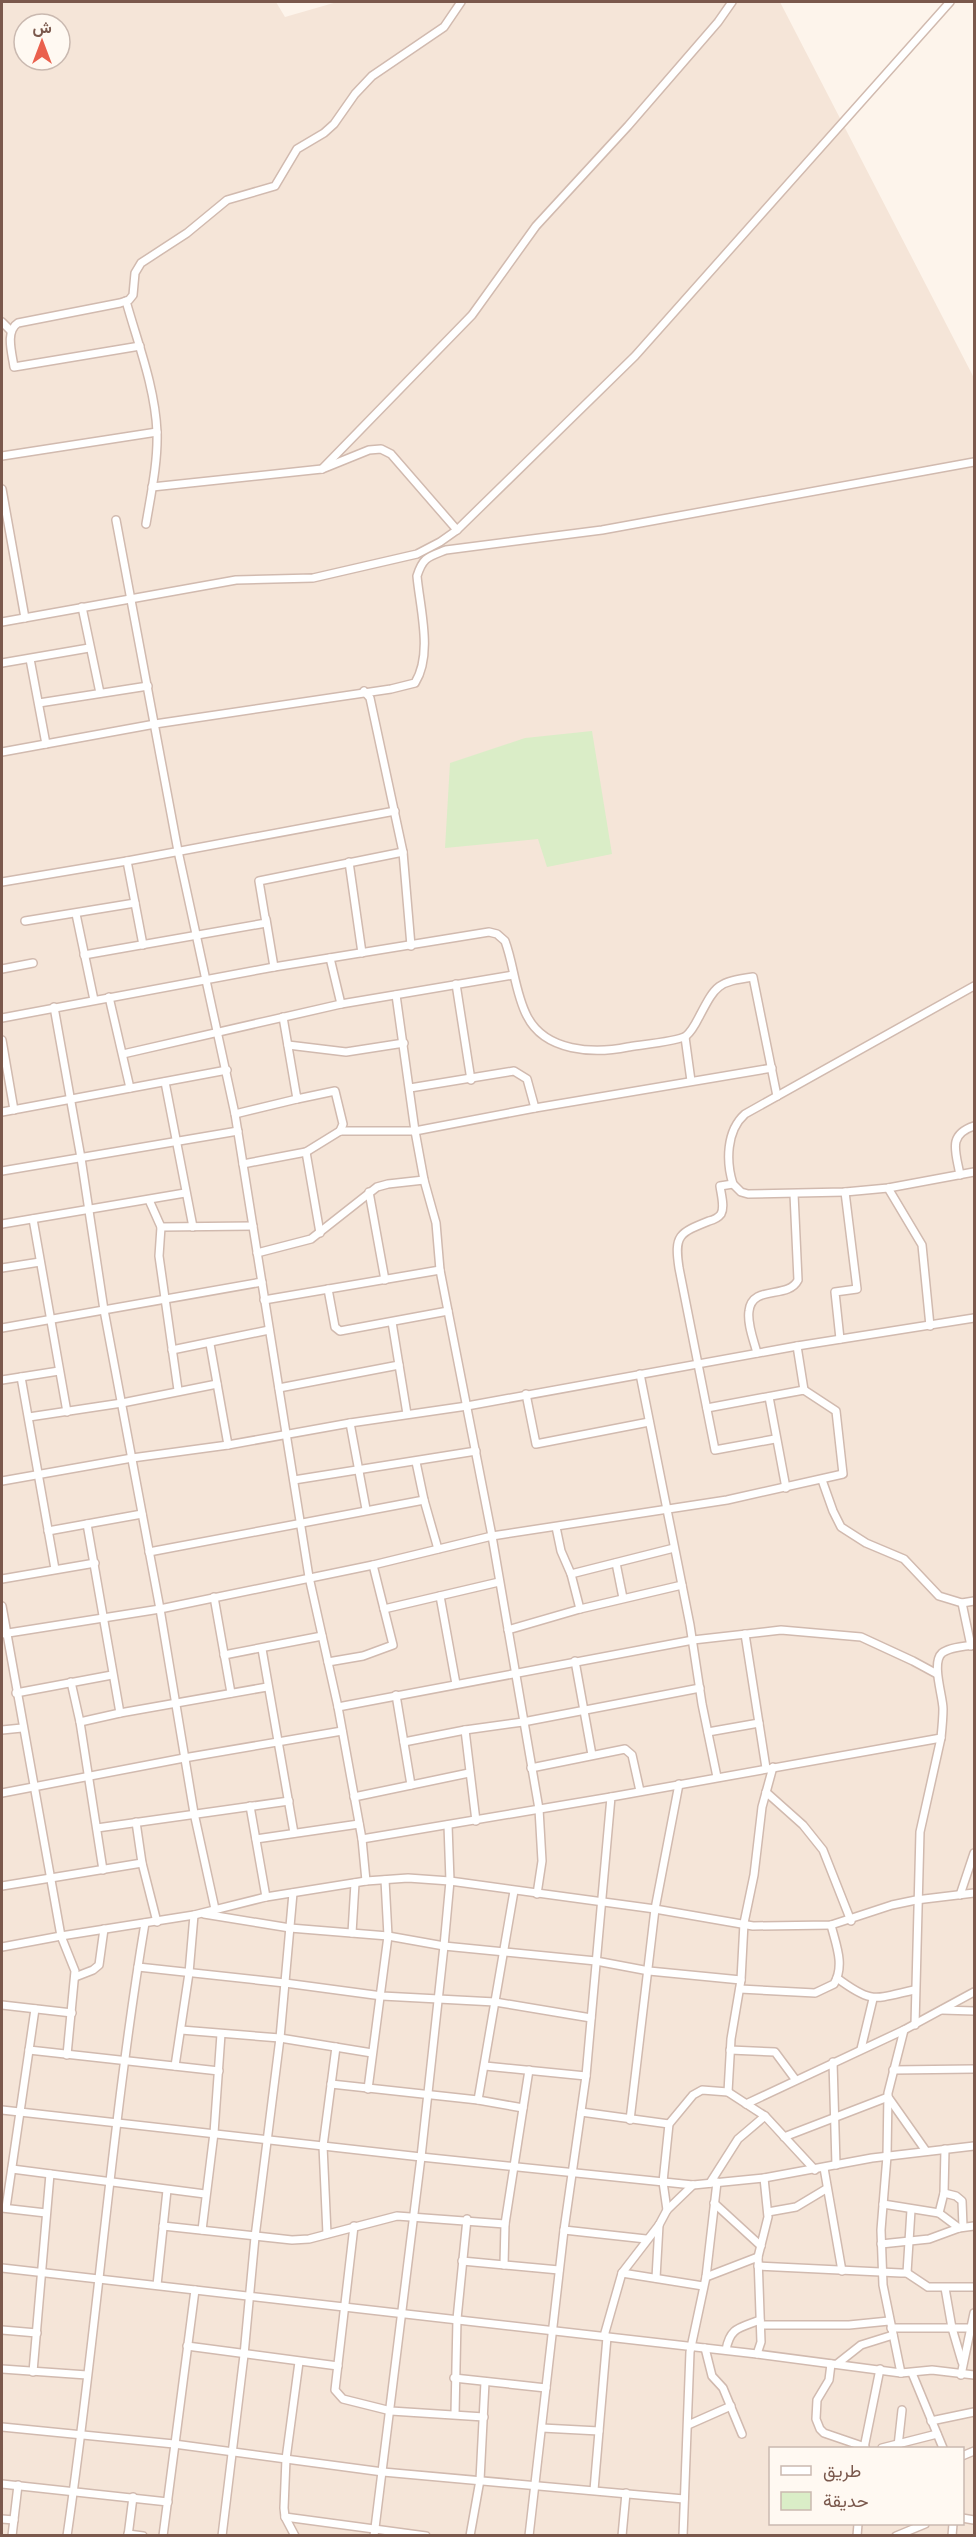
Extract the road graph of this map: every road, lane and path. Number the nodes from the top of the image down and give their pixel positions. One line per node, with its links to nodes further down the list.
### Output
1 (460, 2): 4 (street)
2 (732, 2): 11 (street)
3 (950, 2): 16 (street)
4 (126, 301): 6 (street); 7 (street)
5 (2, 321): 6 (street)
6 (11, 331): 7 (street)
7 (140, 346): 8 (street)
8 (157, 432): 9 (street); 12 (street)
9 (2, 456)
10 (975, 462): 25 (street)
11 (322, 469): 12 (street); 16 (street)
12 (152, 487): 15 (street)
13 (2, 489): 19 (street)
14 (116, 520): 17 (street)
15 (146, 524)
16 (457, 530): 17 (street)
17 (132, 598): 18 (street); 24 (street)
18 (82, 607): 19 (street); 21 (street)
19 (25, 618): 20 (street)
20 (2, 622)
21 (89, 648): 22 (street); 26 (street)
22 (30, 659): 23 (street); 27 (street)
23 (2, 663)
24 (148, 687): 26 (street); 28 (street)
25 (364, 692): 28 (street); 31 (street)
26 (100, 693): 27 (street)
27 (39, 703): 29 (street)
28 (155, 724): 29 (street); 32 (street)
29 (46, 744): 30 (street)
30 (2, 752)
31 (395, 811): 32 (street); 33 (street)
32 (178, 851): 34 (street); 41 (street)
33 (403, 852): 35 (street); 43 (street)
34 (127, 861): 37 (street); 38 (street)
35 (350, 862): 36 (street); 44 (street)
36 (259, 881): 41 (street); 48 (street)
37 (2, 882)
38 (135, 903): 39 (street); 42 (street)
39 (76, 914): 40 (street); 45 (street)
40 (25, 921)
41 (196, 937): 42 (street); 51 (street)
42 (143, 945): 45 (street)
43 (411, 946): 44 (street); 50 (street)
44 (362, 953): 46 (street)
45 (84, 955): 56 (street)
46 (330, 958): 48 (street); 57 (street)
47 (33, 963): 49 (street)
48 (274, 967): 51 (street)
49 (2, 969)
50 (513, 975): 52 (street); 62 (street)
51 (205, 980): 55 (street); 61 (street)
52 (456, 984): 54 (street); 70 (street)
53 (975, 986): 75 (street)
54 (396, 995): 57 (street); 64 (street)
55 (109, 997): 56 (street); 66 (street)
56 (94, 1000): 58 (street)
57 (341, 1004): 59 (street)
58 (54, 1007): 60 (street); 77 (street)
59 (283, 1017): 61 (street); 65 (street)
60 (2, 1018)
61 (217, 1032): 66 (street); 69 (street)
62 (685, 1037): 67 (street); 71 (street)
63 (2, 1040): 68 (street)
64 (404, 1043): 65 (street); 74 (street)
65 (288, 1045): 76 (street)
66 (123, 1054): 73 (street)
67 (772, 1068): 71 (street); 75 (street)
68 (4, 1070): 79 (street)
69 (227, 1070): 72 (street); 81 (street)
70 (471, 1080): 74 (street); 78 (street)
71 (691, 1081): 78 (street)
72 (165, 1082): 73 (street); 86 (street)
73 (130, 1088): 77 (street)
74 (410, 1088): 85 (street)
75 (777, 1096): 94 (street)
76 (297, 1099): 81 (street); 84 (street)
77 (69, 1100): 79 (street); 88 (street)
78 (535, 1107): 85 (street)
79 (14, 1110): 80 (street)
80 (2, 1112)
81 (235, 1113): 83 (street)
82 (975, 1126): 92 (street)
83 (238, 1131): 86 (street); 89 (street)
84 (339, 1131): 85 (street); 87 (street)
85 (415, 1131): 93 (street)
86 (175, 1140): 88 (street); 98 (street)
87 (306, 1152): 89 (street); 107 (street)
88 (81, 1158): 90 (street); 101 (street)
89 (243, 1164): 104 (street)
90 (2, 1171)
91 (975, 1172): 92 (street)
92 (960, 1175): 95 (street)
93 (424, 1180): 97 (street); 111 (street)
94 (733, 1184): 99 (street); 131 (street)
95 (888, 1188): 96 (street); 122 (street)
96 (845, 1191): 99 (street); 125 (street)
97 (369, 1192): 107 (street); 112 (street)
98 (185, 1193): 100 (street); 106 (street)
99 (794, 1194): 129 (street)
100 (149, 1200): 101 (street); 105 (street)
101 (89, 1211): 102 (street); 117 (street)
102 (33, 1219): 103 (street); 109 (street)
103 (2, 1224)
104 (253, 1226): 106 (street); 108 (street)
105 (160, 1227): 106 (street); 115 (street)
106 (193, 1227)
107 (320, 1233): 108 (street)
108 (257, 1252): 113 (street)
109 (40, 1262): 110 (street); 120 (street)
110 (2, 1265)
111 (440, 1270): 112 (street); 118 (street)
112 (385, 1280): 114 (street)
113 (262, 1282): 115 (street); 116 (street)
114 (328, 1289): 116 (street); 121 (street)
115 (165, 1299): 117 (street); 128 (street)
116 (264, 1300): 124 (street)
117 (104, 1310): 120 (street); 142 (street)
118 (448, 1311): 121 (street); 143 (street)
119 (975, 1317): 122 (street)
120 (51, 1318): 123 (street); 132 (street)
121 (392, 1322): 130 (street)
122 (930, 1326): 125 (street)
123 (2, 1328)
124 (269, 1330): 126 (street); 137 (street)
125 (840, 1339): 127 (street)
126 (210, 1344): 128 (street); 136 (street)
127 (797, 1346): 129 (street); 139 (street)
128 (172, 1350): 138 (street)
129 (757, 1353): 131 (street)
130 (399, 1365): 137 (street); 146 (street)
131 (698, 1365): 133 (street); 144 (street)
132 (59, 1371): 134 (street); 145 (street)
133 (640, 1374): 140 (street); 148 (street)
134 (21, 1377): 135 (street); 147 (street)
135 (2, 1380)
136 (217, 1384): 138 (street); 152 (street)
137 (279, 1388): 150 (street)
138 (178, 1390): 142 (street)
139 (804, 1390): 141 (street); 159 (street)
140 (526, 1394): 143 (street); 148 (street)
141 (769, 1396): 144 (street); 151 (street)
142 (122, 1403): 145 (street); 154 (street)
143 (467, 1406): 146 (street); 153 (street)
144 (706, 1408): 151 (street)
145 (67, 1412): 147 (street)
146 (407, 1414): 149 (street)
147 (29, 1417): 157 (street)
148 (649, 1422): 164 (street)
149 (350, 1423): 150 (street); 156 (street)
150 (287, 1434): 152 (street); 158 (street)
151 (776, 1439): 161 (street)
152 (228, 1445): 154 (street)
153 (476, 1451): 155 (street); 170 (street)
154 (132, 1458): 157 (street); 165 (street)
155 (416, 1462): 156 (street); 162 (street)
156 (359, 1471): 158 (street); 163 (street)
157 (38, 1475): 160 (street); 169 (street)
158 (294, 1480): 166 (street)
159 (822, 1480): 161 (street); 187 (street)
160 (2, 1481)
161 (786, 1488): 164 (street)
162 (424, 1500): 163 (street); 172 (street)
163 (366, 1509): 166 (street)
164 (667, 1510): 168 (street); 171 (street)
165 (142, 1514): 167 (street); 173 (street)
166 (301, 1523): 173 (street); 179 (street)
167 (87, 1524): 169 (street); 174 (street)
168 (556, 1527): 170 (street); 178 (street)
169 (48, 1531): 177 (street)
170 (492, 1536): 172 (street); 181 (street)
171 (674, 1548): 175 (street); 182 (street)
172 (438, 1549): 176 (street)
173 (149, 1552): 189 (street)
174 (94, 1563): 177 (street); 192 (street)
175 (616, 1563): 178 (street); 185 (street)
176 (373, 1565): 179 (street); 190 (street)
177 (55, 1569): 180 (street)
178 (572, 1574): 191 (street)
179 (309, 1577): 184 (street); 196 (street)
180 (2, 1579)
181 (499, 1582): 183 (street); 193 (street)
182 (682, 1585): 185 (street); 197 (street)
183 (440, 1596): 190 (street); 207 (street)
184 (214, 1597): 189 (street); 200 (street)
185 (623, 1598): 191 (street)
186 (975, 1601): 187 (street)
187 (962, 1604): 198 (street)
188 (2, 1606): 194 (street)
189 (160, 1609): 192 (street); 213 (street)
190 (384, 1609): 202 (street)
191 (580, 1609): 193 (street)
192 (104, 1619): 194 (street); 205 (street)
193 (508, 1630): 203 (street)
194 (4, 1634): 210 (street)
195 (745, 1634): 197 (street); 204 (street); 219 (street)
196 (322, 1636): 199 (street); 202 (street)
197 (693, 1640): 201 (street); 209 (street)
198 (973, 1645): 204 (street)
199 (262, 1649): 200 (street); 208 (street)
200 (224, 1655): 211 (street)
201 (575, 1661): 203 (street); 215 (street)
202 (328, 1662): 214 (street)
203 (516, 1672): 207 (street); 218 (street)
204 (937, 1674): 225 (street)
205 (112, 1675): 206 (street); 216 (street)
206 (71, 1683): 210 (street); 217 (street)
207 (456, 1684): 212 (street)
208 (267, 1687): 211 (street); 226 (street)
209 (700, 1688): 215 (street); 224 (street)
210 (16, 1693): 220 (street)
211 (231, 1693): 213 (street)
212 (396, 1695): 214 (street); 227 (street)
213 (176, 1702): 216 (street); 229 (street)
214 (338, 1707): 223 (street)
215 (584, 1710): 218 (street); 228 (street)
216 (120, 1713): 217 (street)
217 (80, 1722): 233 (street)
218 (524, 1722): 221 (street); 231 (street)
219 (759, 1723): 224 (street); 230 (street)
220 (22, 1728): 222 (street); 237 (street)
221 (465, 1730): 227 (street); 232 (street)
222 (2, 1731)
223 (342, 1731): 226 (street); 241 (street)
224 (708, 1732): 234 (street)
225 (941, 1738): 230 (street); 270 (street)
226 (278, 1741): 229 (street); 243 (street)
227 (404, 1742): 236 (street)
228 (592, 1755): 231 (street); 238 (street)
229 (184, 1758): 233 (street); 246 (street)
230 (769, 1767): 234 (street); 240 (street)
231 (531, 1768): 245 (street)
232 (469, 1773): 236 (street); 247 (street)
233 (88, 1775): 237 (street); 251 (street)
234 (717, 1777): 235 (street)
235 (679, 1784): 238 (street); 273 (street)
236 (411, 1785): 241 (street)
237 (33, 1787): 239 (street); 258 (street)
238 (640, 1791): 242 (street)
239 (2, 1792)
240 (766, 1792): 275 (street); 278 (street)
241 (354, 1797): 249 (street)
242 (610, 1797): 245 (street); 271 (street)
243 (289, 1801): 244 (street); 252 (street)
244 (250, 1806): 246 (street); 253 (street)
245 (538, 1809): 247 (street); 267 (street)
246 (194, 1813): 248 (street); 272 (street)
247 (476, 1821): 250 (street)
248 (136, 1822): 251 (street); 256 (street)
249 (359, 1824): 252 (street); 254 (street)
250 (448, 1825): 254 (street); 261 (street)
251 (97, 1828): 257 (street)
252 (294, 1833): 253 (street)
253 (256, 1839): 269 (street)
254 (362, 1839): 260 (street)
255 (975, 1853): 268 (street)
256 (142, 1863): 257 (street); 276 (street)
257 (103, 1870): 258 (street)
258 (51, 1879): 263 (street); 283 (street)
259 (385, 1880): 260 (street); 261 (street); 284 (street)
260 (366, 1881): 262 (street)
261 (450, 1881): 264 (street); 285 (street)
262 (355, 1883): 265 (street); 282 (street)
263 (2, 1886)
264 (514, 1891): 267 (street); 287 (street)
265 (293, 1893): 269 (street); 280 (street)
266 (975, 1893): 268 (street)
267 (537, 1894): 271 (street)
268 (960, 1895): 270 (street)
269 (266, 1897): 272 (street)
270 (916, 1900): 275 (street); 297 (street)
271 (600, 1902): 273 (street); 288 (street)
272 (215, 1909): 274 (street)
273 (655, 1909): 278 (street); 290 (street)
274 (197, 1914): 276 (street); 280 (street); 291 (street)
275 (851, 1921): 279 (street)
276 (156, 1922): 277 (street)
277 (145, 1923): 281 (street); 289 (street)
278 (744, 1923): 279 (street); 294 (street)
279 (831, 1925): 293 (street)
280 (290, 1928): 282 (street); 295 (street)
281 (104, 1929): 283 (street); 292 (street)
282 (352, 1933): 284 (street)
283 (61, 1936): 286 (street); 292 (street)
284 (388, 1936): 285 (street); 299 (street)
285 (444, 1946): 287 (street); 301 (street)
286 (2, 1947)
287 (502, 1953): 288 (street); 302 (street)
288 (596, 1961): 290 (street); 308 (street)
289 (138, 1967): 291 (street); 320 (street)
290 (649, 1971): 294 (street); 343 (street)
291 (189, 1973): 295 (street); 310 (street)
292 (75, 1977): 307 (street)
293 (837, 1978): 296 (street); 300 (street)
294 (741, 1980): 296 (street)
295 (285, 1983): 299 (street); 313 (street)
296 (740, 1989): 317 (street)
297 (914, 1990): 300 (street); 309 (street)
298 (975, 1992): 305 (street)
299 (382, 1996): 301 (street); 318 (street)
300 (873, 1999): 315 (street)
301 (437, 2000): 302 (street); 333 (street)
302 (495, 2002): 308 (street); 323 (street)
303 (2, 2005): 304 (street)
304 (35, 2009): 307 (street); 316 (street)
305 (942, 2010): 306 (street); 309 (street)
306 (975, 2011)
307 (72, 2013): 319 (street)
308 (591, 2018): 328 (street)
309 (915, 2025): 311 (street)
310 (181, 2030): 312 (street); 322 (street)
311 (904, 2030): 315 (street); 326 (street)
312 (222, 2034): 313 (street); 327 (street)
313 (280, 2038): 314 (street); 348 (street)
314 (336, 2047): 318 (street); 330 (street)
315 (861, 2049): 321 (street)
316 (29, 2050): 319 (street); 339 (street)
317 (730, 2050): 329 (street); 332 (street)
318 (372, 2053): 331 (street)
319 (67, 2055): 320 (street)
320 (126, 2061): 322 (street); 344 (street)
321 (833, 2062): 329 (street); 342 (street)
322 (175, 2066): 327 (street)
323 (484, 2066): 325 (street); 335 (street)
324 (975, 2069): 326 (street)
325 (529, 2070): 328 (street); 337 (street)
326 (893, 2070): 334 (street)
327 (219, 2071): 346 (street)
328 (586, 2076): 340 (street)
329 (795, 2079): 336 (street)
330 (331, 2084): 331 (street); 349 (street)
331 (368, 2089): 333 (street)
332 (728, 2092): 336 (street); 345 (street)
333 (427, 2096): 335 (street); 354 (street)
334 (888, 2097): 342 (street); 352 (street); 353 (street)
335 (478, 2100): 337 (street)
336 (746, 2104): 341 (street)
337 (524, 2108): 356 (street)
338 (2, 2110): 339 (street)
339 (21, 2111): 344 (street); 358 (street)
340 (581, 2112): 343 (street); 360 (street)
341 (765, 2116): 347 (street); 365 (street)
342 (835, 2118): 347 (street); 355 (street)
343 (630, 2120): 345 (street)
344 (117, 2121): 346 (street); 363 (street)
345 (669, 2124): 364 (street)
346 (214, 2133): 348 (street); 370 (street)
347 (784, 2137): 359 (street)
348 (268, 2140): 349 (street); 390 (street)
349 (322, 2146): 354 (street); 389 (street)
350 (975, 2146): 351 (street)
351 (945, 2149): 352 (street); 369 (street)
352 (926, 2151): 353 (street)
353 (887, 2156): 355 (street); 372 (street)
354 (422, 2157): 356 (street); 379 (street)
355 (836, 2165): 357 (street)
356 (515, 2166): 360 (street); 381 (street)
357 (824, 2168): 359 (street); 367 (street)
358 (12, 2169): 361 (street); 373 (street)
359 (815, 2170): 362 (street)
360 (573, 2172): 364 (street); 388 (street)
361 (50, 2174): 363 (street); 378 (street)
362 (764, 2178): 365 (street); 376 (street)
363 (109, 2181): 368 (street); 407 (street)
364 (663, 2182): 366 (street); 374 (street)
365 (713, 2183): 366 (street); 371 (street)
366 (693, 2185): 374 (street)
367 (826, 2189): 376 (street); 401 (street)
368 (167, 2190): 370 (street); 383 (street)
369 (944, 2193): 377 (street); 386 (street)
370 (205, 2194): 387 (street)
371 (714, 2204): 394 (street); 406 (street)
372 (883, 2204): 375 (street); 393 (street)
373 (4, 2208): 378 (street)
374 (667, 2210): 382 (street)
375 (911, 2210): 377 (street); 392 (street)
376 (768, 2212): 394 (street)
377 (939, 2212): 386 (street)
378 (46, 2213): 402 (street)
379 (414, 2217): 380 (street); 384 (street); 416 (street)
380 (467, 2219): 381 (street); 396 (street)
381 (505, 2224): 397 (street)
382 (659, 2225): 391 (street); 408 (street)
383 (163, 2226): 387 (street); 409 (street)
384 (354, 2226): 389 (street); 415 (street)
385 (975, 2226): 386 (street)
386 (961, 2227): 392 (street)
387 (202, 2230): 390 (street)
388 (564, 2230): 391 (street); 400 (street)
389 (327, 2234): 390 (street)
390 (255, 2237): 414 (street)
391 (646, 2239): 403 (street)
392 (908, 2242): 393 (street); 405 (street)
393 (881, 2244): 404 (street)
394 (761, 2246): 395 (street)
395 (758, 2257): 398 (street); 406 (street)
396 (462, 2261): 397 (street); 418 (street)
397 (504, 2265): 400 (street)
398 (758, 2266): 401 (street); 419 (street)
399 (2, 2268): 402 (street)
400 (559, 2270): 424 (street)
401 (842, 2271): 404 (street)
402 (42, 2272): 407 (street); 425 (street)
403 (622, 2273): 408 (street); 426 (street)
404 (881, 2273): 405 (street); 420 (street)
405 (907, 2273): 412 (street)
406 (706, 2277): 410 (street)
407 (98, 2278): 409 (street); 444 (street)
408 (656, 2278): 410 (street)
409 (157, 2285): 413 (street)
410 (703, 2286): 429 (street)
411 (975, 2287): 412 (street)
412 (945, 2288): 421 (street)
413 (195, 2290): 414 (street); 428 (street)
414 (250, 2296): 415 (street); 433 (street)
415 (344, 2307): 416 (street); 438 (street)
416 (402, 2313): 418 (street); 452 (street)
417 (975, 2313): 422 (street)
418 (457, 2319): 424 (street); 447 (street)
419 (761, 2322): 420 (street); 427 (street); 431 (street)
420 (891, 2328): 421 (street); 437 (street); 442 (street)
421 (952, 2328): 422 (street); 436 (street)
422 (971, 2328): 436 (street)
423 (2, 2330): 425 (street)
424 (552, 2330): 426 (street); 449 (street)
425 (37, 2333): 441 (street)
426 (606, 2336): 429 (street); 460 (street)
427 (761, 2342): 432 (street); 434 (street)
428 (187, 2346): 433 (street); 464 (street)
429 (692, 2346): 430 (street); 457 (street)
430 (705, 2348): 431 (street); 450 (street)
431 (726, 2350): 432 (street)
432 (757, 2354): 434 (street)
433 (244, 2355): 435 (street); 469 (street)
434 (768, 2355): 437 (street)
435 (299, 2362): 438 (street); 470 (street)
436 (962, 2362): 445 (street)
437 (834, 2364): 440 (street); 465 (street)
438 (338, 2366): 452 (street)
439 (2, 2369): 441 (street)
440 (880, 2369): 442 (street); 466 (street)
441 (33, 2372): 444 (street)
442 (901, 2373): 443 (street)
443 (912, 2373): 445 (street); 456 (street)
444 (87, 2375): 463 (street)
445 (960, 2375): 446 (street)
446 (975, 2375)
447 (454, 2378): 448 (street); 454 (street)
448 (486, 2382): 449 (street); 455 (street)
449 (546, 2388): 459 (street)
450 (731, 2406): 457 (street); 461 (street)
451 (902, 2410): 467 (street)
452 (391, 2411): 454 (street); 471 (street)
453 (975, 2412): 456 (street)
454 (454, 2414): 455 (street)
455 (484, 2416): 472 (street)
456 (932, 2421): 462 (street)
457 (688, 2425): 480 (street)
458 (2, 2427): 463 (street)
459 (542, 2428): 460 (street); 475 (street)
460 (599, 2431): 477 (street)
461 (742, 2434)
462 (937, 2434): 467 (street); 468 (street)
463 (81, 2436): 464 (street); 476 (street)
464 (174, 2444): 469 (street); 481 (street)
465 (862, 2447)
466 (865, 2447)
467 (894, 2447)
468 (943, 2447)
469 (232, 2452): 470 (street); 492 (street)
470 (286, 2459): 471 (street); 482 (street)
471 (382, 2472): 472 (street); 486 (street)
472 (480, 2480): 475 (street); 495 (street)
473 (2, 2484): 474 (street)
474 (18, 2485): 476 (street); 484 (street)
475 (536, 2486): 477 (street); 496 (street)
476 (74, 2490): 479 (street); 488 (street)
477 (594, 2490): 478 (street)
478 (626, 2493): 480 (street); 497 (street)
479 (133, 2497): 481 (street); 489 (street)
480 (684, 2499): 498 (street)
481 (168, 2502): 491 (street)
482 (285, 2517): 486 (street); 493 (street)
483 (2, 2519): 484 (street)
484 (14, 2520): 487 (street)
485 (920, 2525): 499 (street)
486 (374, 2531): 494 (street)
487 (12, 2535)
488 (67, 2535)
489 (128, 2535): 490 (street)
490 (143, 2535)
491 (163, 2535)
492 (222, 2535)
493 (295, 2535)
494 (426, 2535)
495 (470, 2535)
496 (529, 2535)
497 (622, 2535)
498 (683, 2535)
499 (896, 2535)

